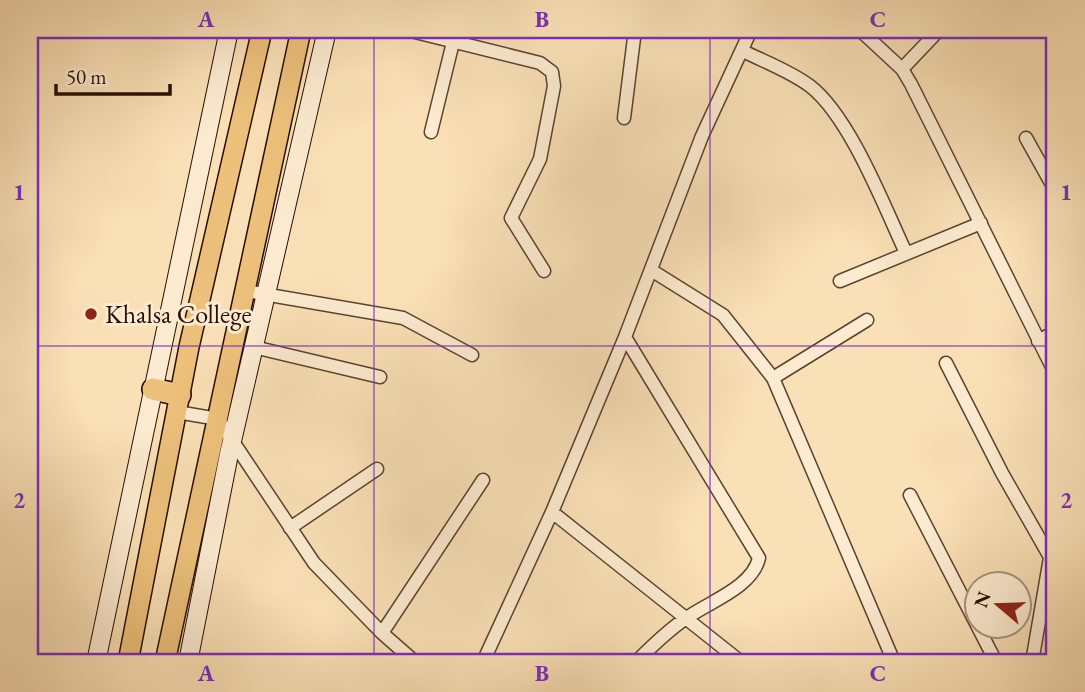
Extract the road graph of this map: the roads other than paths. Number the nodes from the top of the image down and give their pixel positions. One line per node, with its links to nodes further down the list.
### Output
1 (229, 30): 34 (main road)
2 (262, 30): 35 (main road)
3 (302, 30): 22 (main road)
4 (327, 30): 23 (main road)
5 (407, 30): 10 (street)
6 (635, 30): 13 (street)
7 (751, 30): 11 (street)
8 (860, 30): 12 (street)
9 (939, 30): 12 (street)
10 (454, 36): 14 (street); 20 (street)
11 (743, 51): 18 (street); 19 (street)
12 (902, 69): 17 (street)
13 (624, 118)
14 (431, 132)
15 (1026, 138): 16 (street)
16 (1055, 190)
17 (981, 223): 18 (street); 27 (street)
18 (906, 253): 21 (street)
19 (652, 270): 26 (street); 33 (street)
20 (544, 271)
21 (840, 281)
22 (246, 290): 23 (street); 36 (main road)
23 (267, 293): 28 (main road); 29 (street)
24 (867, 320): 33 (street)
25 (1055, 332): 27 (street)
26 (625, 337): 41 (street); 45 (street)
27 (1038, 341): 31 (street)
28 (254, 348): 32 (street); 37 (main road)
29 (472, 355)
30 (946, 363): 44 (street)
31 (1055, 373)
32 (380, 377)
33 (773, 378): 55 (street)
34 (153, 389): 35 (highway); 47 (main road)
35 (178, 404): 36 (street); 48 (main road)
36 (218, 419): 37 (street); 49 (main road)
37 (233, 439): 42 (street); 50 (main road)
38 (377, 469): 42 (street)
39 (483, 480): 46 (street)
40 (910, 495): 56 (street)
41 (552, 512): 45 (street); 52 (street)
42 (290, 528): 46 (street)
43 (1055, 529): 44 (street)
44 (1050, 557): 57 (street)
45 (684, 619): 53 (street); 54 (street)
46 (382, 633): 51 (street)
47 (96, 662)
48 (128, 662)
49 (165, 662)
50 (188, 662)
51 (415, 662)
52 (483, 662)
53 (636, 662)
54 (741, 662)
55 (894, 662)
56 (996, 662)
57 (1032, 662)

